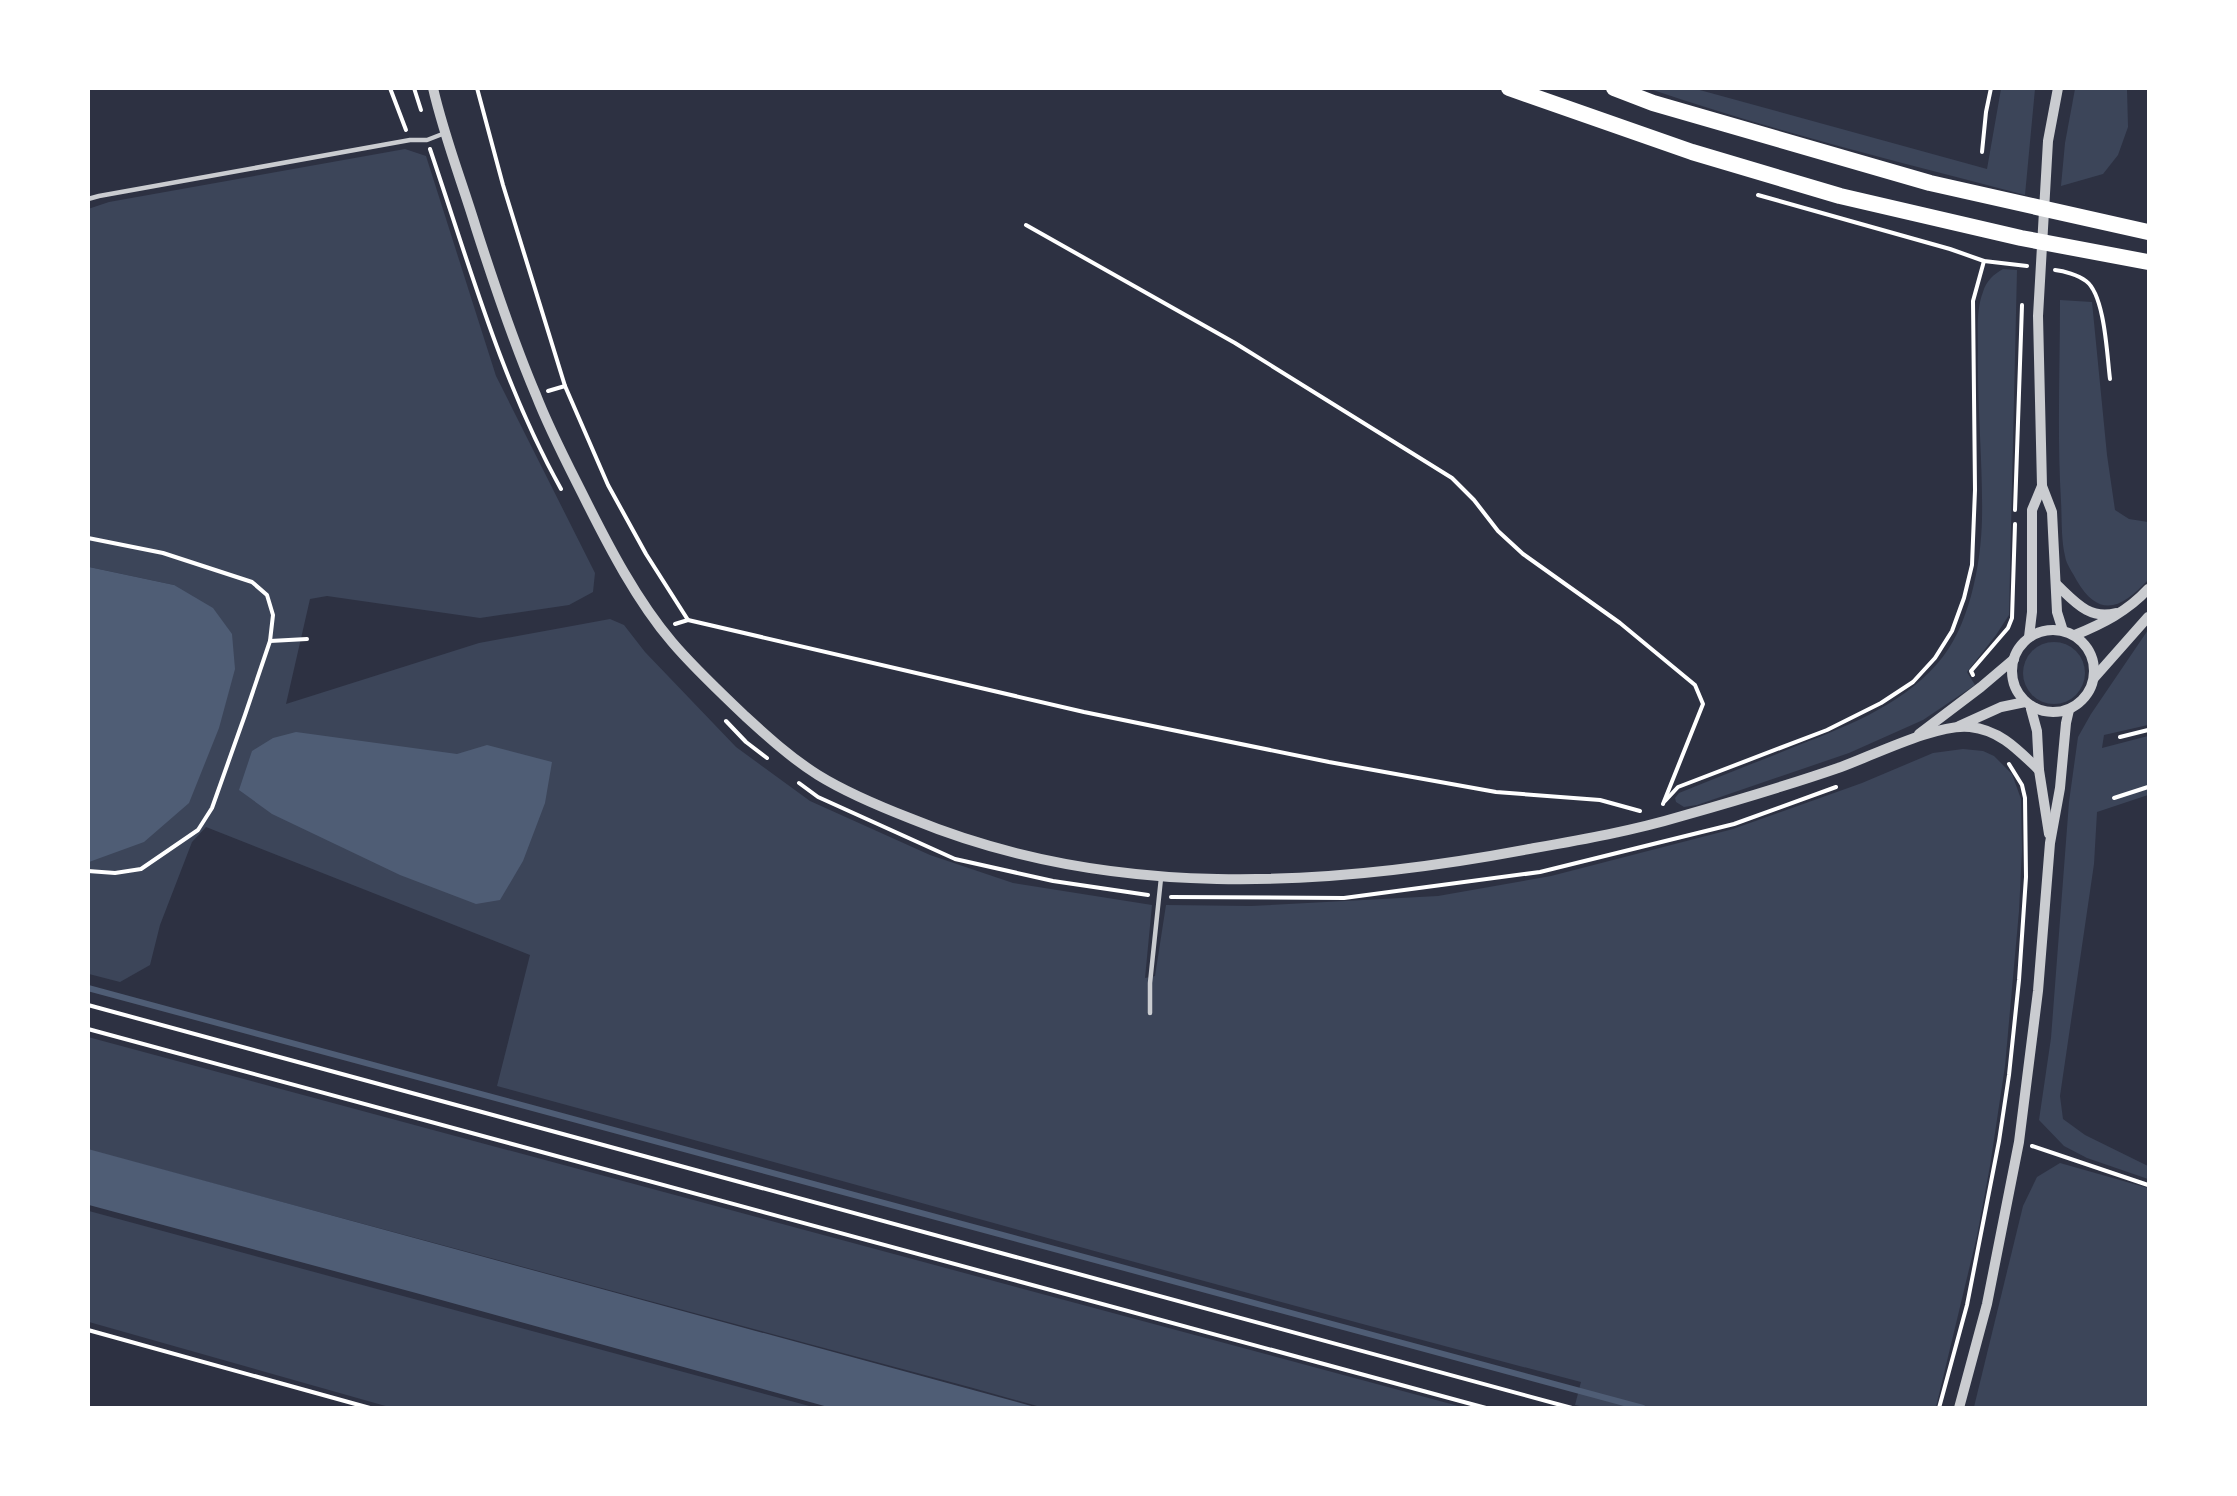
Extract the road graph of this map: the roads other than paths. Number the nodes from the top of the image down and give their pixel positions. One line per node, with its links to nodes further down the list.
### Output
1 (433, 88): 5 (street)
2 (1509, 88): 8 (highway)
3 (1614, 88): 7 (highway)
4 (2058, 88): 9 (street)
5 (446, 133): 6 (lane); 25 (street)
6 (88, 199)
7 (2148, 232)
8 (2148, 262)
9 (2042, 486): 10 (street); 16 (street)
10 (2057, 585): 12 (street); 14 (street)
11 (2148, 589): 12 (street)
12 (2122, 612): 15 (street)
13 (2148, 617): 18 (street)
14 (2063, 631): 15 (street); 16 (street)
15 (2075, 636): 18 (street)
16 (2029, 637): 17 (street)
17 (2014, 659): 19 (street); 22 (street)
18 (2094, 678): 20 (street)
19 (2030, 705): 20 (street); 21 (street); 23 (street)
20 (2069, 710): 24 (street)
21 (1959, 726): 22 (street); 23 (street)
22 (1911, 739): 25 (street)
23 (2039, 770): 24 (street)
24 (2050, 843): 27 (street)
25 (1161, 878): 26 (lane)
26 (1150, 1013)
27 (1959, 1407)

